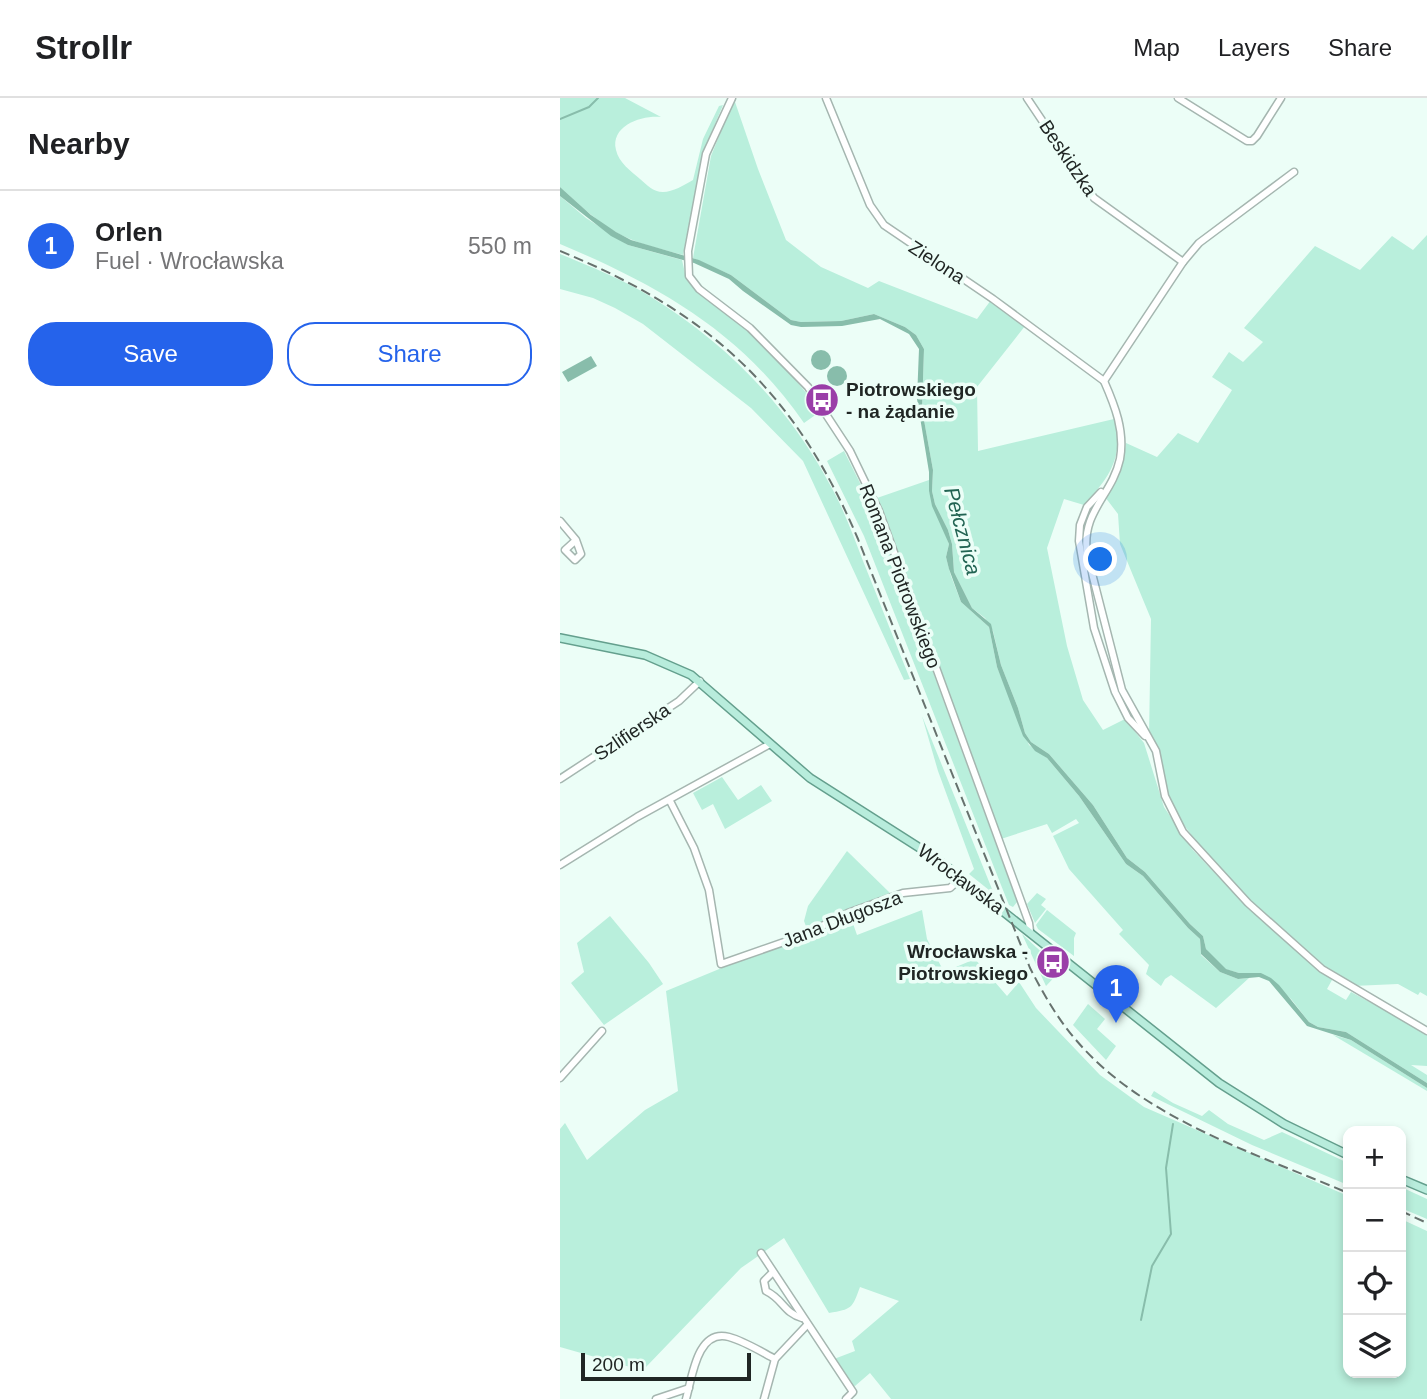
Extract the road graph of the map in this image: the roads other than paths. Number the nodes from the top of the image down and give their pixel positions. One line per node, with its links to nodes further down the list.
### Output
1 (732, 98): 20 (street, Romana Piotrowskiego)
2 (826, 98): 8 (street, Zielona)
3 (1027, 98): 7 (street, Beskidzka)
4 (1178, 98): 5 (street)
5 (1282, 98)
6 (1294, 172): 7 (street)
7 (1183, 262): 8 (street)
8 (1104, 381): 9 (street)
9 (1108, 485): 14 (street); 14 (street)
10 (560, 520): 11 (street)
11 (576, 540)
12 (560, 638): 13 (main road, Wrocławska)
13 (700, 681): 15 (main road, Wrocławska); 16 (street, Szlifierska)
14 (1151, 742): 24 (street)
15 (770, 744): 17 (street); 19 (main road, Wrocławska)
16 (560, 779)
17 (670, 801): 18 (street); 19 (street, Jana Długosza)
18 (560, 865)
19 (961, 878): 21 (main road, Wrocławska)
20 (1021, 903): 21 (street); 22 (street, Romana Piotrowskiego)
21 (1017, 921): 22 (main road, Wrocławska)
22 (1030, 931): 26 (main road, Wrocławska)
23 (602, 1031): 25 (street)
24 (1427, 1031)
25 (560, 1078)
26 (1343, 1153)
27 (1406, 1181): 28 (main road)
28 (1427, 1190)
29 (761, 1253): 30 (street)
30 (773, 1272): 31 (street); 31 (street)
31 (802, 1318): 32 (street)
32 (807, 1325): 33 (street); 38 (street)
33 (775, 1359): 34 (street); 37 (street)
34 (689, 1388): 35 (street); 36 (street)
35 (656, 1399)
36 (686, 1399)
37 (764, 1399)
38 (846, 1399)

